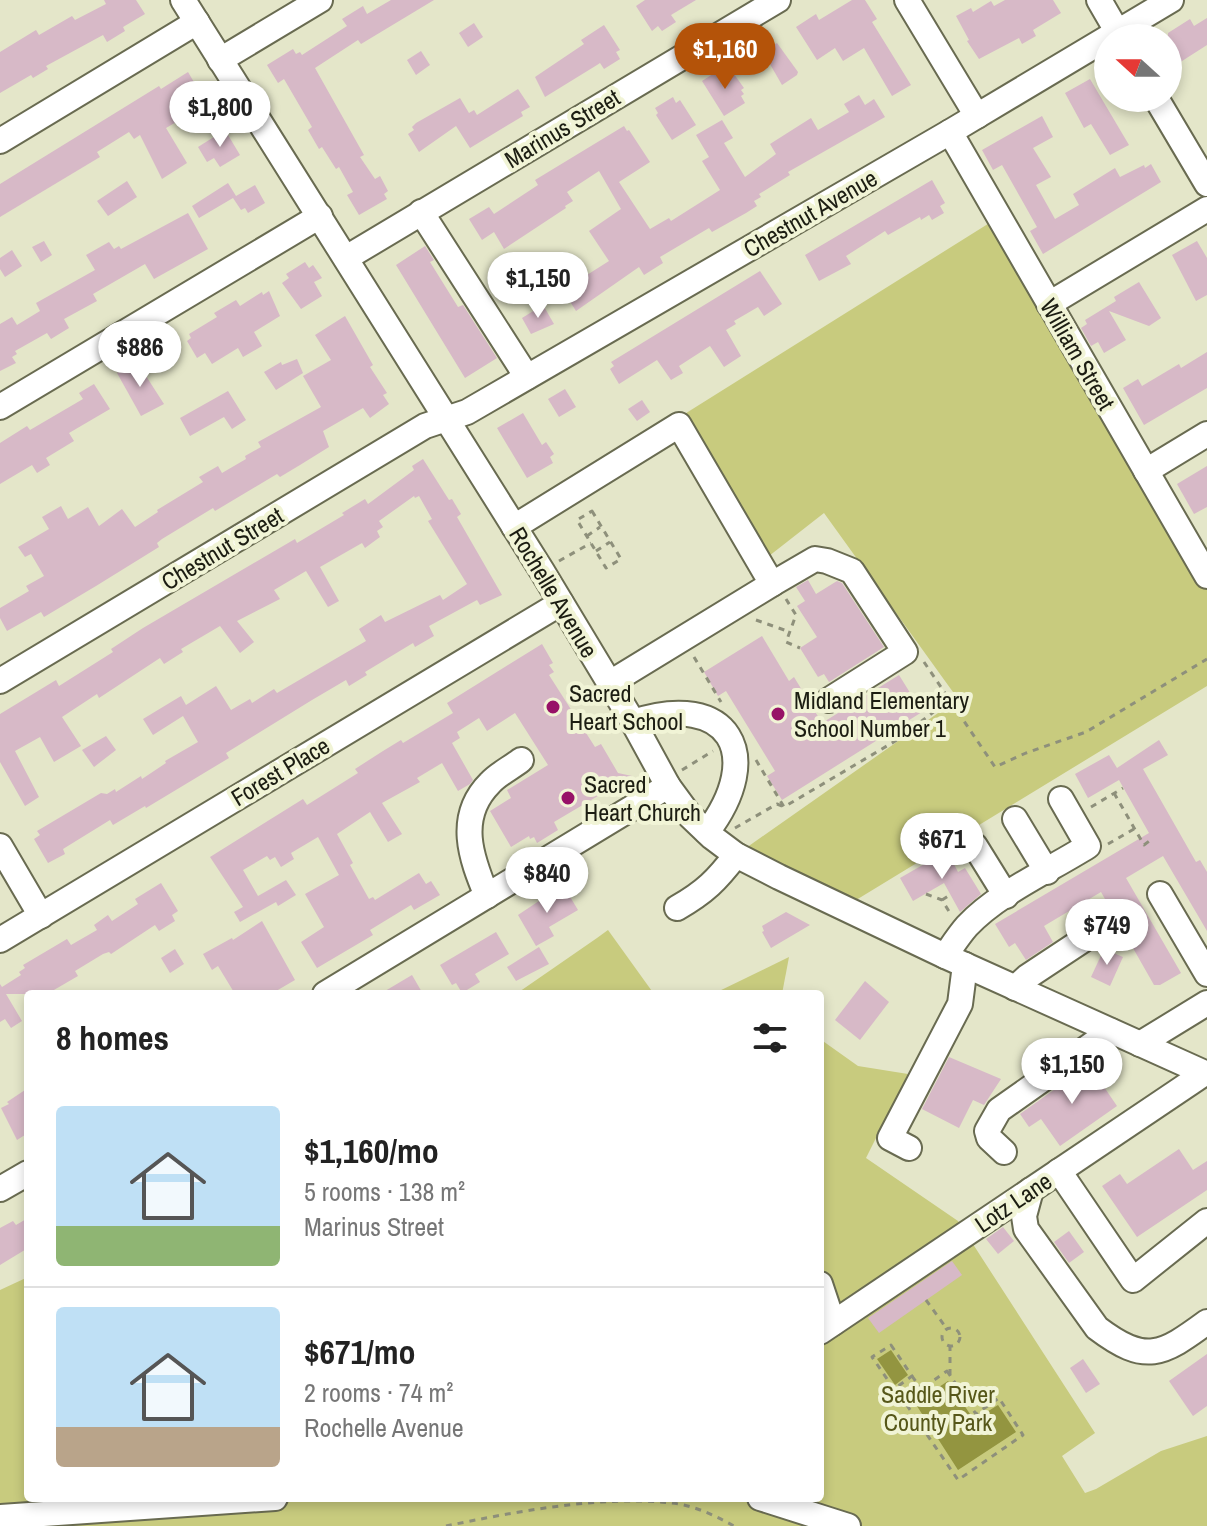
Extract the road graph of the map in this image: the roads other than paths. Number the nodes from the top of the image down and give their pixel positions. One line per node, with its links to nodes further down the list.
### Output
1 (183, 0): 7 (street, Rochelle Avenue)
2 (320, 0): 11 (street)
3 (778, 0): 18 (street, Marinus Street)
4 (907, 0): 13 (street)
5 (1099, 0): 8 (street)
6 (1171, 0): 9 (street, Chestnut Avenue)
7 (197, 22): 11 (street, Rochelle Avenue); 15 (street)
8 (1113, 24)
9 (1135, 24)
10 (1094, 49): 13 (street, Chestnut Avenue)
11 (220, 60): 19 (street, Rochelle Avenue)
12 (1164, 112): 16 (street)
13 (977, 116): 14 (street, Chestnut Avenue)
14 (950, 132): 21 (street, William Street); 22 (street, Chestnut Avenue)
15 (0, 141)
16 (1207, 184)
17 (1207, 209): 21 (street)
18 (421, 212): 20 (street, Marinus Street); 22 (street)
19 (320, 216): 20 (street, Rochelle Avenue); 23 (street)
20 (346, 258): 24 (street, Rochelle Avenue)
21 (1049, 304): 26 (street, William Street)
22 (527, 377): 24 (street, Chestnut Avenue)
23 (0, 407)
24 (447, 419): 27 (street, Rochelle Avenue); 31 (street, Chestnut Street)
25 (1207, 434): 26 (street)
26 (1146, 471): 28 (street, William Street)
27 (514, 527): 29 (street); 30 (street, Rochelle Avenue)
28 (1207, 576)
29 (772, 584): 32 (street); 33 (street)
30 (561, 603): 32 (street, Rochelle Avenue); 48 (street, Forest Place)
31 (0, 681)
32 (610, 683): 34 (street, Rochelle Avenue)
33 (829, 700)
34 (633, 722): 36 (street, Rochelle Avenue); 39 (street)
35 (521, 760): 45 (street)
36 (668, 786): 39 (street, Rochelle Avenue); 45 (street)
37 (1061, 799): 43 (street)
38 (1015, 819): 43 (street)
39 (707, 832): 42 (street, Rochelle Avenue)
40 (0, 846): 48 (street)
41 (975, 846): 46 (street)
42 (736, 855): 47 (street); 51 (street, Rochelle Avenue)
43 (1047, 872): 46 (street)
44 (1160, 894): 52 (street)
45 (487, 896): 54 (street)
46 (1006, 896): 51 (street)
47 (677, 908)
48 (41, 916): 50 (street, Forest Place)
49 (1089, 936): 53 (street)
50 (0, 940)
51 (955, 961): 53 (street, Rochelle Avenue); 59 (street)
52 (1207, 974)
53 (1015, 988): 56 (street, Rochelle Avenue)
54 (332, 990)
55 (1207, 1003): 57 (street)
56 (1111, 1031): 57 (street, Rochelle Avenue); 60 (street)
57 (1140, 1044): 58 (street, Rochelle Avenue)
58 (1206, 1074): 61 (street, Lotz Lane)
59 (909, 1148)
60 (1004, 1152)
61 (1059, 1171): 64 (street, Lotz Lane); 65 (street)
62 (24, 1175): 63 (street)
63 (0, 1189)
64 (1031, 1190): 66 (street); 67 (street, Lotz Lane)
65 (1207, 1221)
66 (1207, 1322)
67 (826, 1328)
68 (217, 1502): 70 (street)
69 (773, 1502): 71 (street)
70 (0, 1517)
71 (848, 1526)

